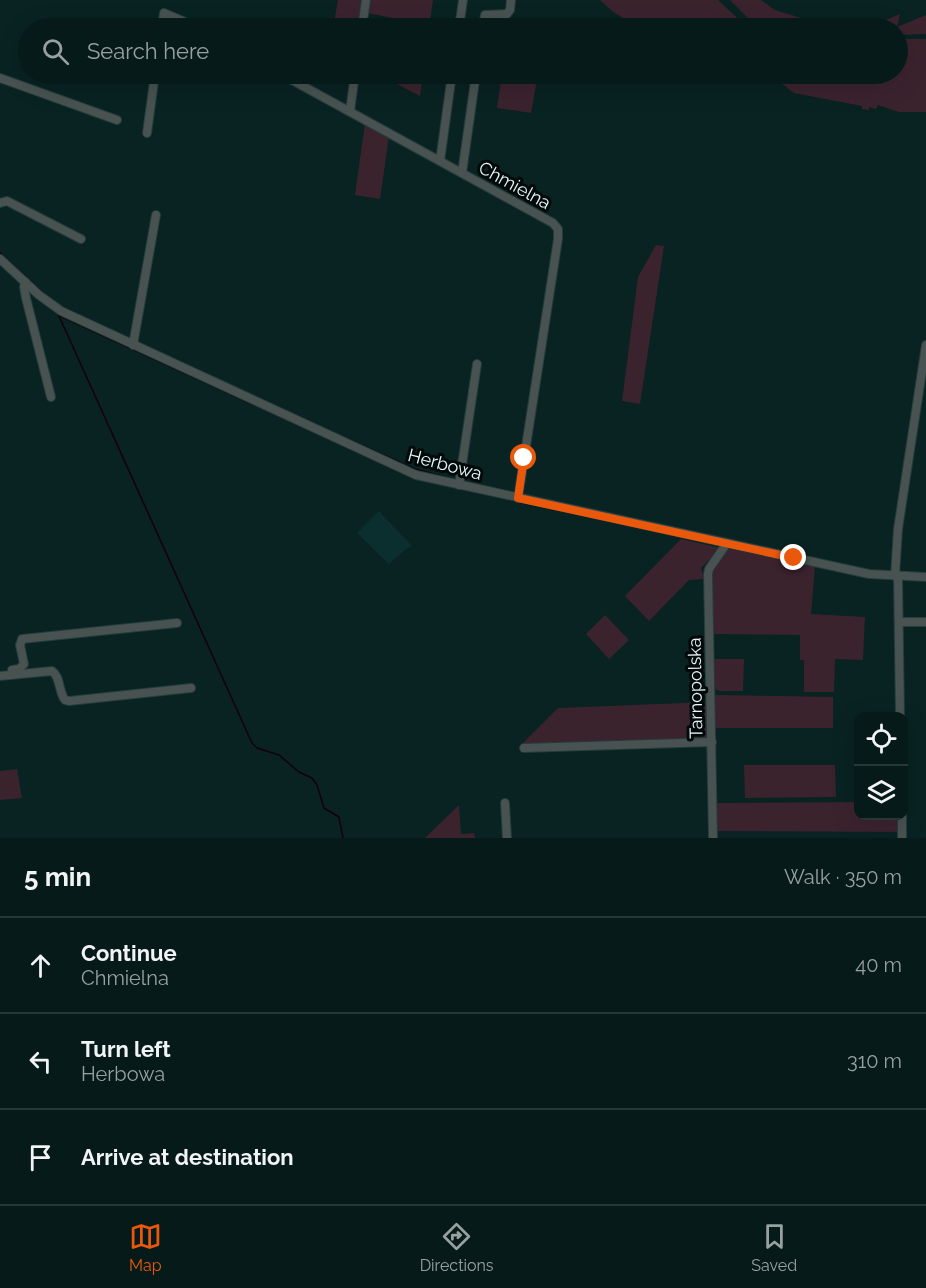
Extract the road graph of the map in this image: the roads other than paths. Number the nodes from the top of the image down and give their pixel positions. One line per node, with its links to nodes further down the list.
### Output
1 (366, 0): 6 (street)
2 (463, 0): 7 (street)
3 (511, 0): 8 (street)
4 (163, 18): 5 (street)
5 (176, 18)
6 (363, 18)
7 (460, 18)
8 (485, 18)
9 (0, 78): 16 (street)
10 (154, 84): 17 (street)
11 (300, 84): 15 (street, Chmielna)
12 (354, 84): 15 (street)
13 (451, 84): 18 (street)
14 (475, 84): 19 (street)
15 (350, 111): 18 (street, Chmielna)
16 (117, 120)
17 (147, 133)
18 (440, 161): 19 (street, Chmielna)
19 (462, 173): 30 (street, Chmielna)
20 (0, 203): 22 (street)
21 (156, 215): 25 (street)
22 (81, 239)
23 (0, 259): 24 (street, Herbowa)
24 (25, 282): 25 (street, Herbowa); 28 (street)
25 (133, 345): 29 (street, Herbowa)
26 (926, 345): 32 (street)
27 (477, 364): 29 (street)
28 (51, 397)
29 (459, 485): 30 (street, Herbowa)
30 (518, 498): 31 (street, Herbowa)
31 (727, 543): 32 (street, Herbowa); 41 (street, Tarnopolska)
32 (897, 576): 33 (street, Herbowa); 34 (street)
33 (926, 577)
34 (899, 622): 35 (street); 40 (street)
35 (926, 622)
36 (177, 623): 37 (street)
37 (0, 671)
38 (0, 676): 39 (street)
39 (191, 688)
40 (900, 712)
41 (712, 742): 42 (street); 46 (street, Tarnopolska)
42 (524, 748)
43 (505, 803): 45 (street)
44 (902, 820): 47 (street)
45 (507, 838)
46 (713, 838)
47 (903, 838)

